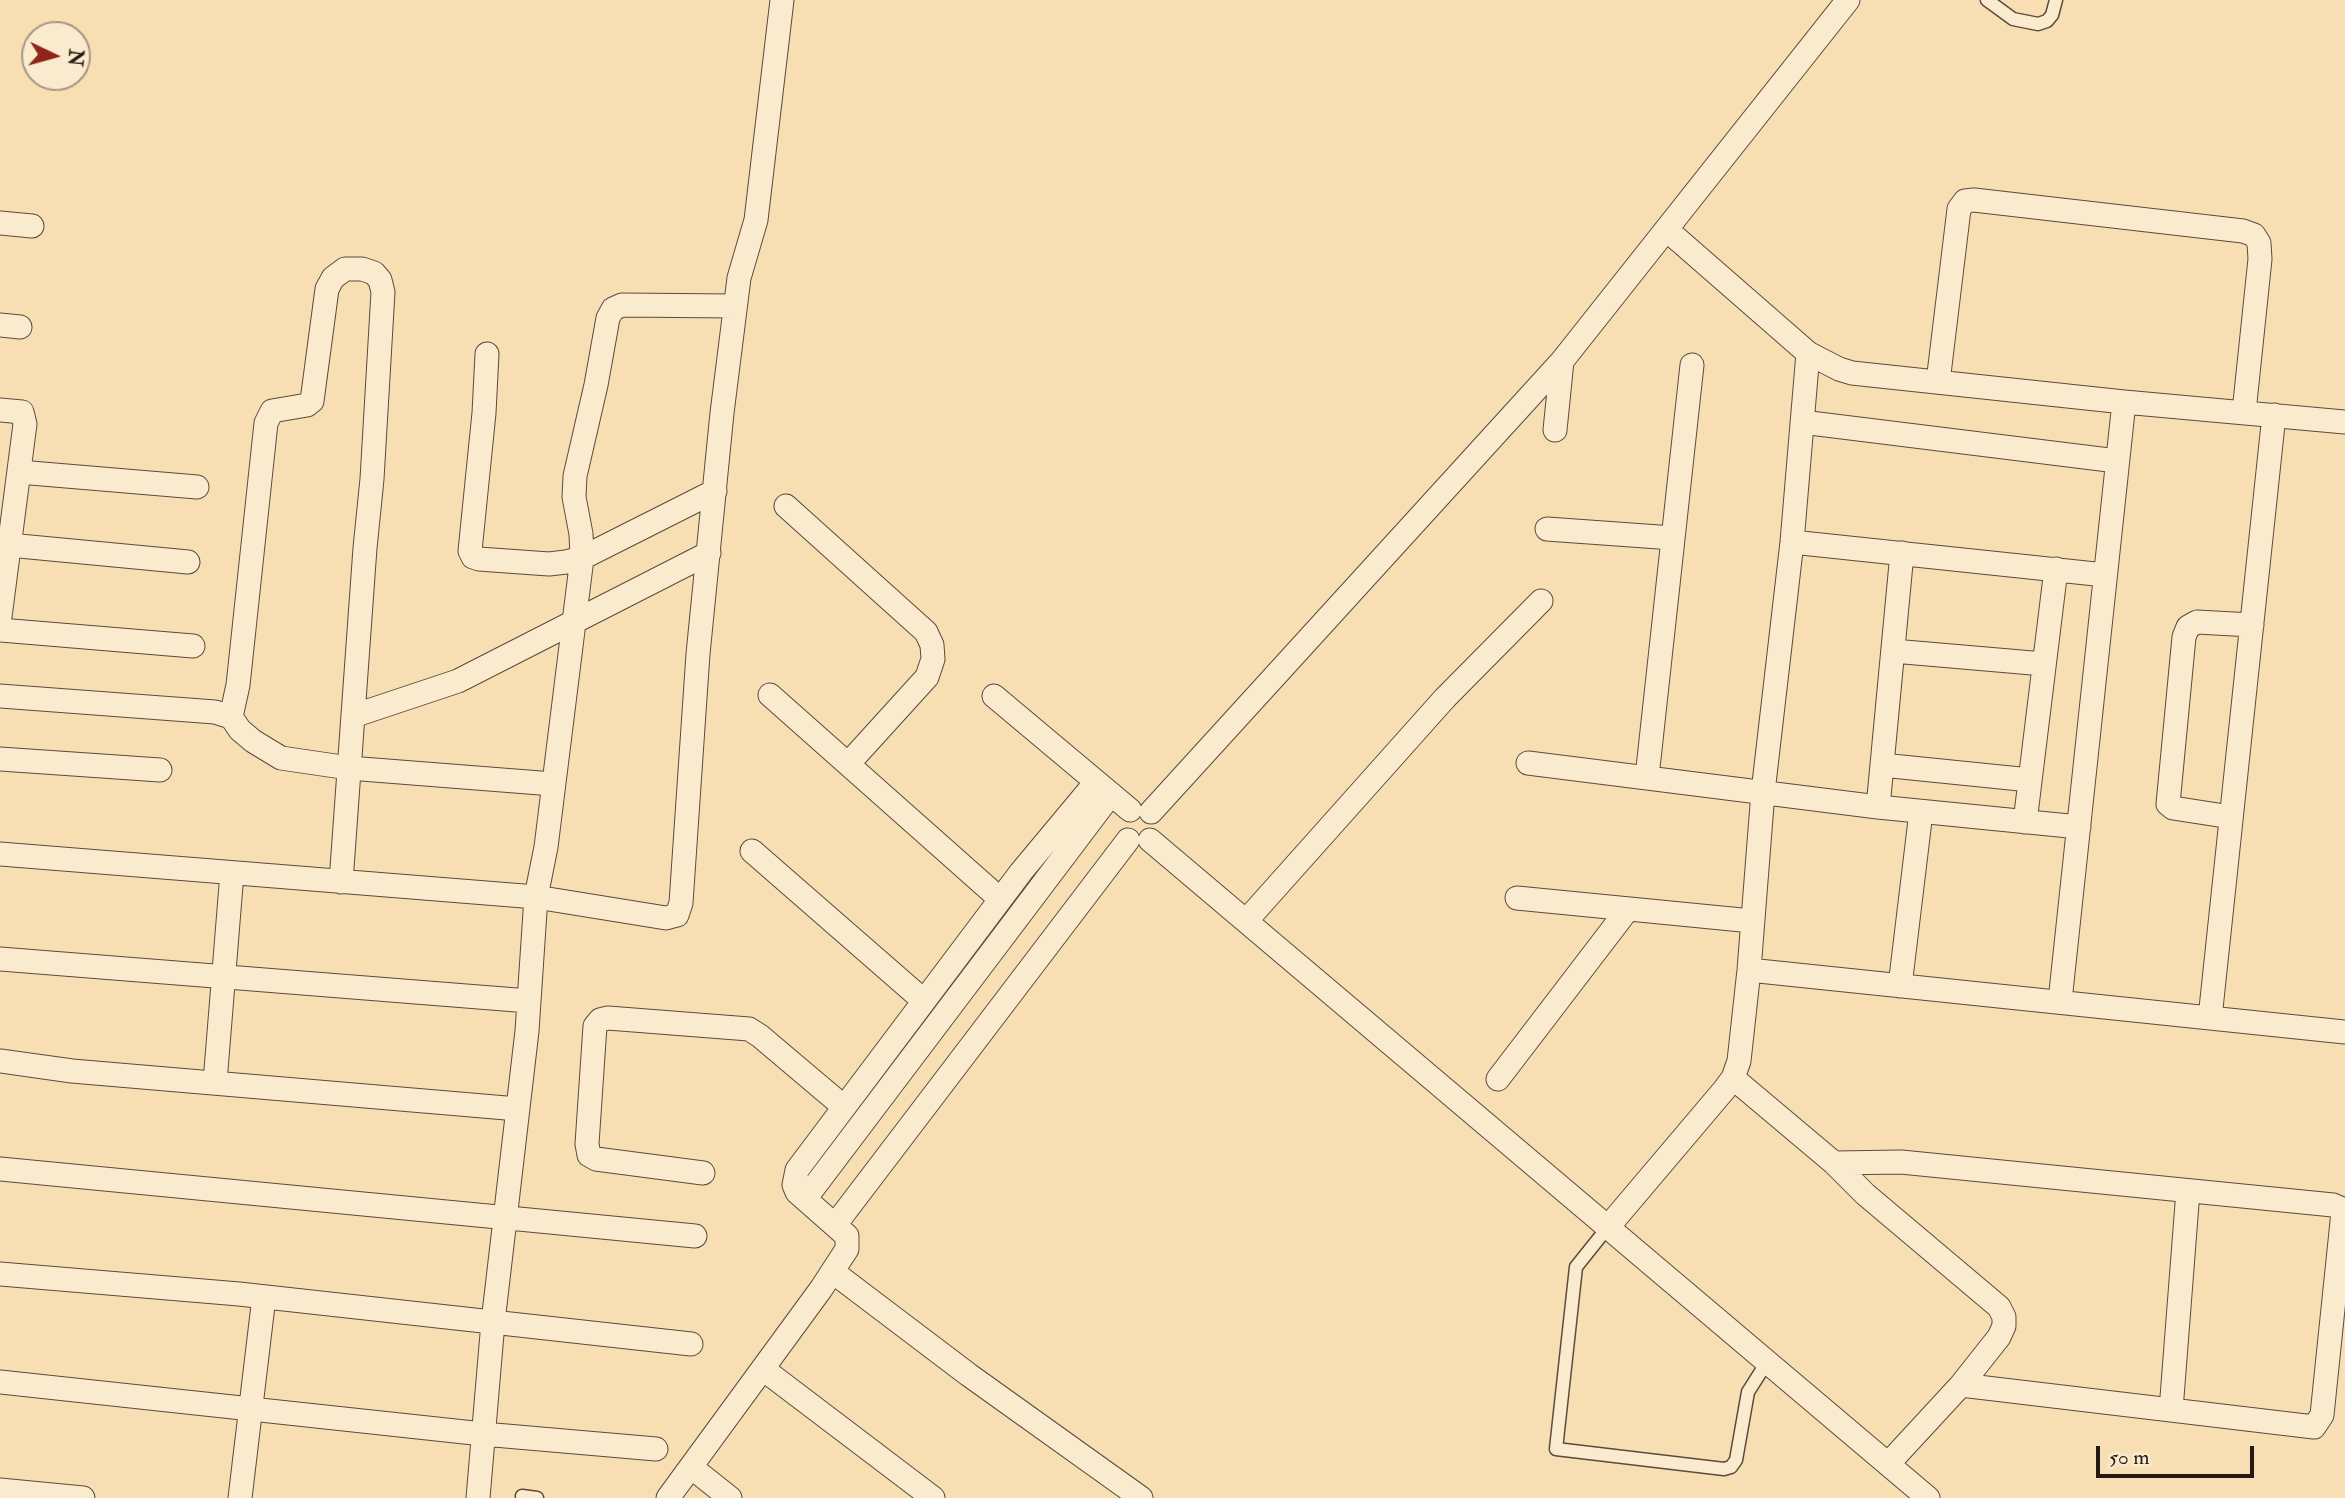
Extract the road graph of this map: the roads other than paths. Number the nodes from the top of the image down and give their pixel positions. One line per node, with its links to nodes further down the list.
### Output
1 (782, 0): 9 (street)
2 (1848, 0): 8 (street)
3 (1987, 0): 5 (lane)
4 (2056, 0): 5 (lane)
5 (2001, 4)
6 (0, 223): 7 (street)
7 (33, 226)
8 (1667, 230): 10 (street); 12 (street)
9 (735, 306): 25 (street); 34 (street)
10 (1808, 353): 14 (street); 19 (street)
11 (487, 354): 34 (street)
12 (1563, 361): 21 (street); 64 (street)
13 (1692, 365): 29 (street)
14 (1938, 382): 15 (street); 17 (street)
15 (2124, 402): 17 (street); 22 (street)
16 (0, 410): 23 (street)
17 (2244, 412): 18 (street)
18 (2274, 415): 20 (street); 42 (street)
19 (1802, 422): 22 (street); 30 (street)
20 (2345, 422)
21 (1555, 430)
22 (2117, 461): 37 (street)
23 (19, 472): 24 (street); 26 (street)
24 (197, 486)
25 (715, 491): 32 (street); 34 (street)
26 (7, 501): 31 (street)
27 (786, 506): 54 (street)
28 (1547, 529): 29 (street)
29 (1673, 538): 58 (street)
30 (1792, 542): 33 (street); 62 (street)
31 (9, 545): 35 (street); 38 (street)
32 (709, 553): 41 (street); 74 (street)
33 (1902, 553): 36 (street); 45 (street)
34 (582, 558): 41 (street)
35 (188, 562)
36 (2056, 569): 37 (street); 46 (street)
37 (2105, 575): 68 (street)
38 (3, 578): 40 (street)
39 (1541, 601): 78 (street)
40 (0, 617)
41 (573, 622): 50 (street); 60 (street)
42 (2252, 625): 66 (street); 66 (street)
43 (0, 630): 44 (street)
44 (193, 646)
45 (1893, 650): 46 (street); 55 (street)
46 (2044, 664): 59 (street)
47 (770, 695): 54 (street)
48 (0, 696): 51 (street)
49 (994, 696): 61 (street)
50 (353, 716): 51 (street); 56 (street)
51 (231, 717): 56 (street)
52 (0, 759): 57 (street)
53 (1528, 763): 58 (street)
54 (848, 764): 76 (street)
55 (1882, 765): 59 (street); 63 (street)
56 (349, 768): 60 (street); 73 (street)
57 (159, 770)
58 (1647, 778): 62 (street)
59 (2030, 780): 67 (street)
60 (553, 784): 74 (street)
61 (1103, 788): 64 (street); 76 (street); 99 (street)
62 (1763, 792): 63 (street); 79 (street)
63 (1878, 807): 65 (street)
64 (1140, 811): 69 (street)
65 (1920, 811): 67 (street); 83 (street)
66 (2231, 817): 87 (street)
67 (2025, 822): 68 (street)
68 (2079, 827): 86 (street)
69 (1139, 840): 78 (street); 101 (street)
70 (752, 851): 85 (street)
71 (0, 854): 72 (street)
72 (232, 873): 73 (street); 82 (street)
73 (341, 882): 74 (street)
74 (536, 897): 84 (street)
75 (1517, 898): 77 (street)
76 (1000, 899): 85 (street)
77 (1628, 909): 79 (street); 91 (street)
78 (1246, 921): 102 (street)
79 (1752, 921): 81 (street)
80 (0, 959): 82 (street)
81 (1749, 970): 83 (street); 90 (street)
82 (223, 976): 84 (street); 92 (street)
83 (1900, 986): 86 (street)
84 (529, 1001): 94 (street)
85 (924, 1001): 93 (street)
86 (2060, 1001): 87 (street)
87 (2210, 1018): 88 (street)
88 (2345, 1032)
89 (0, 1061): 92 (street)
90 (1733, 1078): 95 (street); 102 (street)
91 (1498, 1079)
92 (215, 1082): 94 (street)
93 (844, 1107): 97 (street); 99 (street)
94 (519, 1109): 100 (street)
95 (1833, 1163): 98 (street); 112 (street)
96 (0, 1169): 100 (street)
97 (703, 1173)
98 (2188, 1191): 114 (street); 114 (street)
99 (805, 1199): 101 (street)
100 (506, 1219): 103 (street); 107 (street)
101 (835, 1225): 104 (street)
102 (1608, 1227): 109 (street); 109 (lane)
103 (695, 1236)
104 (833, 1272): 110 (street); 121 (street)
105 (0, 1274): 106 (street)
106 (264, 1297): 107 (street); 113 (street)
107 (493, 1322): 108 (street); 115 (street)
108 (691, 1344)
109 (1767, 1362): 117 (street)
110 (763, 1369): 118 (street); 128 (street)
111 (0, 1382): 113 (street)
112 (1961, 1385): 114 (street); 117 (street)
113 (250, 1409): 115 (street); 123 (street)
114 (2171, 1410)
115 (483, 1434): 116 (street); 124 (street)
116 (656, 1449)
117 (1888, 1464): 129 (street)
118 (691, 1467): 126 (street); 127 (street)
119 (0, 1490): 122 (street)
120 (522, 1496): 125 (lane)
121 (1137, 1497)
122 (83, 1498)
123 (240, 1498)
124 (478, 1498)
125 (537, 1498)
126 (668, 1498)
127 (730, 1498)
128 (933, 1498)
129 (1928, 1498)

